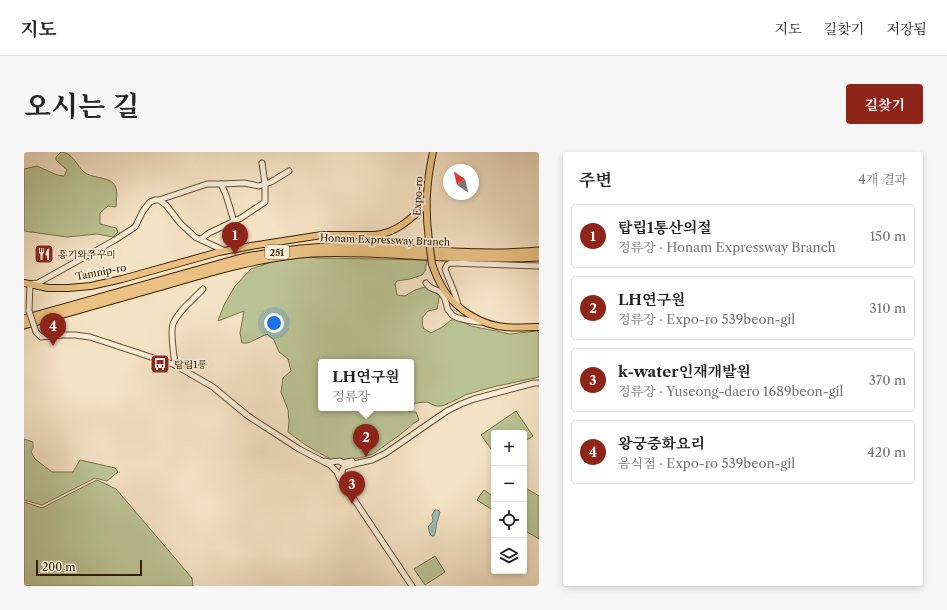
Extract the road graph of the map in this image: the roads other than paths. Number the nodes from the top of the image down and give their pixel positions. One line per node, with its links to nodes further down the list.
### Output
1 (432, 152): 7 (main road, Expo-ro)
2 (262, 164): 5 (street)
3 (289, 170): 5 (street)
4 (221, 184): 5 (street, Tamnip-ro); 6 (street, Tamnip-ro); 8 (street)
5 (264, 184): 8 (street)
6 (159, 200): 9 (street); 16 (street, Tamnip-ro)
7 (426, 205): 10 (main road, Tamnip-ro); 18 (main road, Expo-ro, bridge)
8 (234, 221): 9 (street); 10 (street)
9 (200, 239): 11 (street)
10 (242, 248): 11 (main road, Tamnip-ro)
11 (226, 251): 16 (main road, Tamnip-ro)
12 (539, 251): 19 (highway, Honam Expressway Branch / 251)
13 (539, 257): 21 (highway, Honam Expressway Branch / 251)
14 (539, 266): 18 (street)
15 (426, 283): 20 (street)
16 (27, 284): 23 (street, bridge)
17 (203, 289): 23 (street)
18 (458, 306): 20 (main road)
19 (24, 319)
20 (483, 322): 22 (main road)
21 (24, 325)
22 (539, 327)
23 (175, 364): 25 (street)
24 (539, 383): 26 (street)
25 (320, 460): 26 (street); 26 (street)
26 (340, 468): 27 (street)
27 (412, 586)

